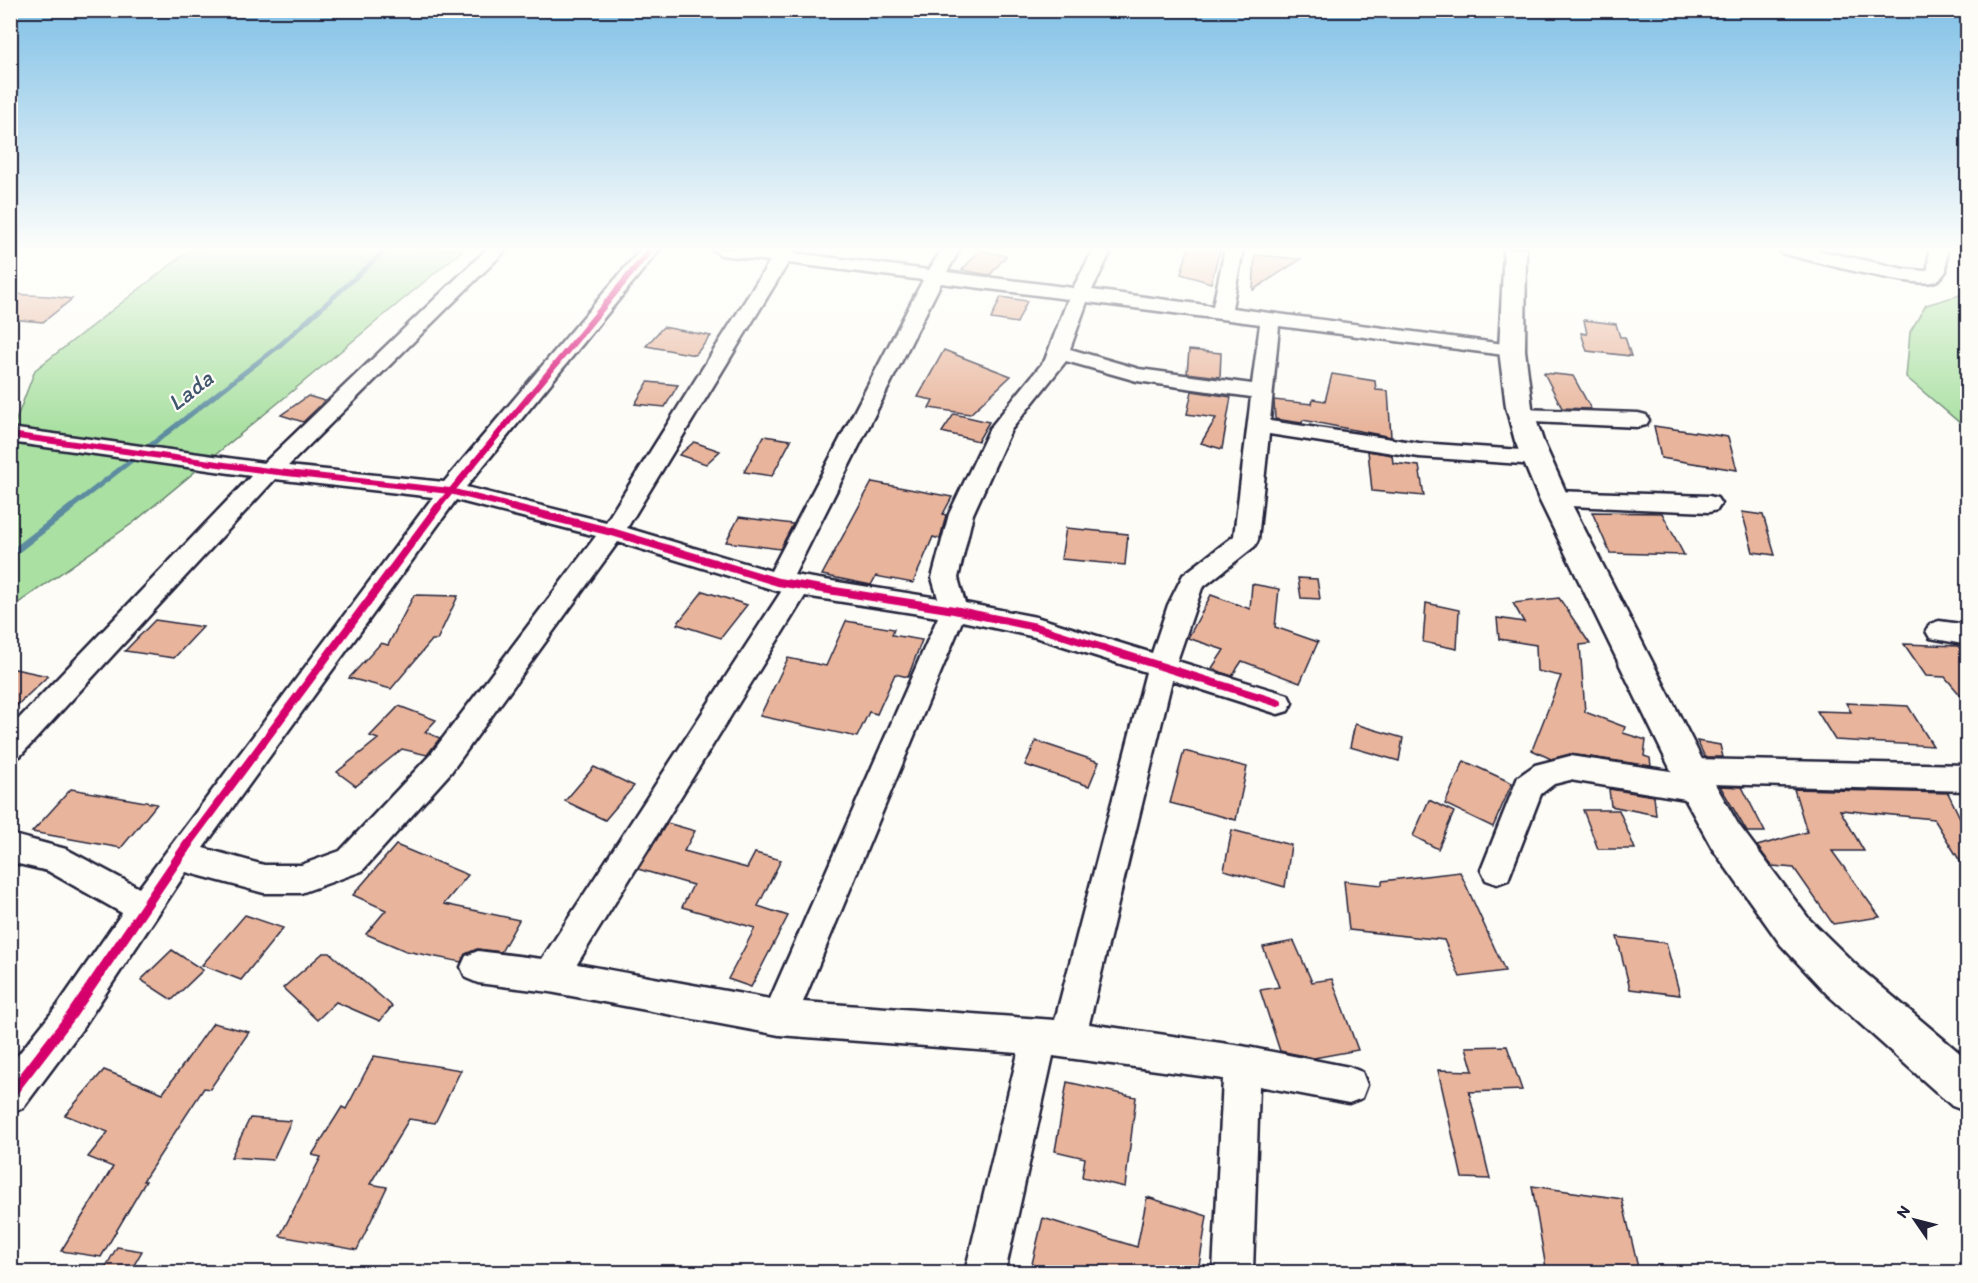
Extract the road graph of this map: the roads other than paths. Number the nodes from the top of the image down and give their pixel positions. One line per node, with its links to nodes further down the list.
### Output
1 (436, 309): 19 (street)
2 (601, 309): 20 (street)
3 (749, 309): 23 (street)
4 (919, 309): 24 (street)
5 (1074, 309): 12 (street)
6 (1181, 309): 9 (street)
7 (1222, 309): 9 (street)
8 (1513, 309): 11 (street)
9 (1221, 314): 10 (street)
10 (1270, 320): 11 (street); 13 (street)
11 (1512, 350): 14 (street)
12 (1058, 352): 13 (street); 25 (street)
13 (1263, 392): 16 (street)
14 (1521, 416): 15 (street); 18 (street)
15 (1638, 420)
16 (1260, 426): 18 (street); 28 (street)
17 (10, 435): 19 (street)
18 (1537, 458): 21 (street)
19 (269, 471): 20 (street); 30 (street)
20 (450, 491): 23 (street); 34 (street)
21 (1554, 498): 22 (street); 32 (street)
22 (1709, 504)
23 (612, 532): 24 (street); 34 (street)
24 (788, 584): 25 (street); 38 (street)
25 (954, 610): 28 (street); 39 (street)
26 (1939, 631): 27 (street)
27 (1968, 635)
28 (1161, 667): 29 (street); 40 (street)
29 (1278, 703)
30 (10, 748)
31 (1968, 778): 32 (street)
32 (1694, 779): 35 (street); 43 (street)
33 (10, 848): 36 (street)
34 (180, 856): 36 (street)
35 (1497, 870)
36 (144, 908): 44 (street)
37 (478, 967): 38 (street)
38 (550, 976): 39 (street)
39 (779, 1018): 40 (street)
40 (1054, 1039): 41 (street); 45 (street)
41 (1242, 1064): 42 (street); 46 (street)
42 (1349, 1085)
43 (1968, 1090)
44 (10, 1095)
45 (985, 1272)
46 (1233, 1272)

